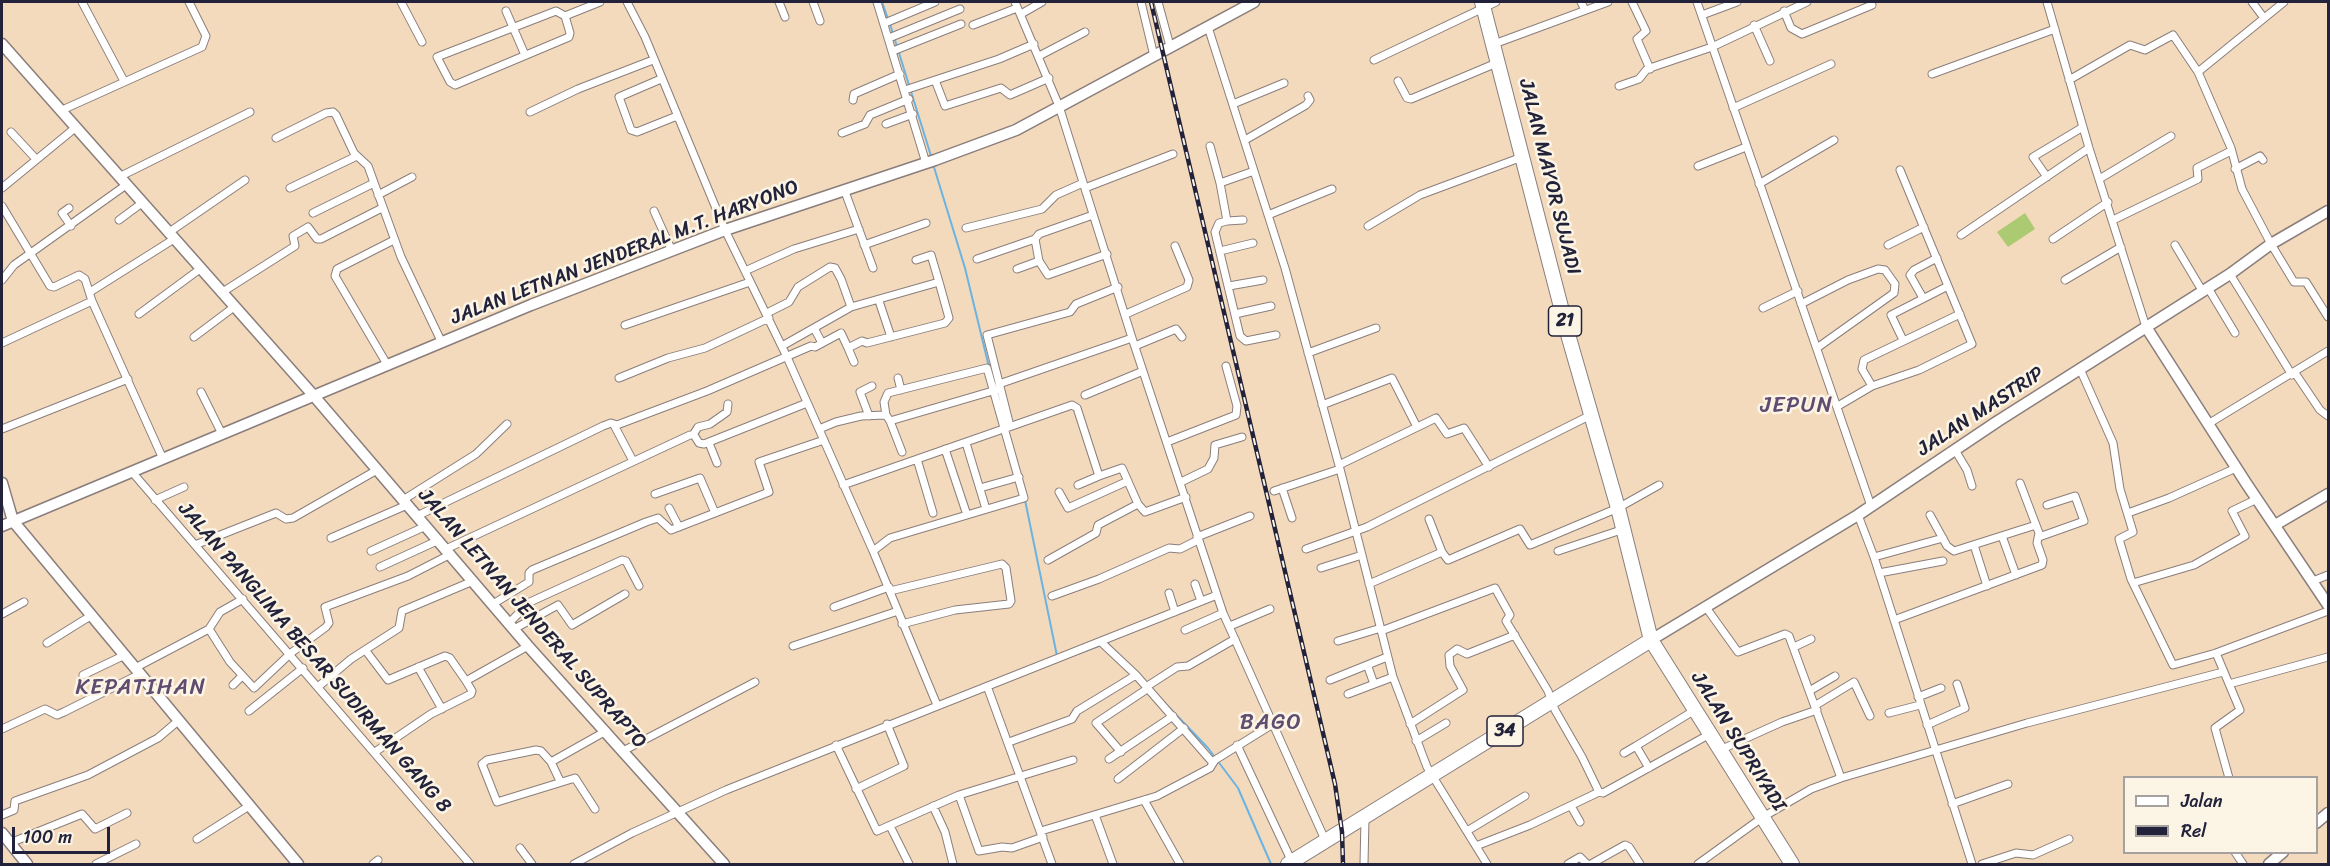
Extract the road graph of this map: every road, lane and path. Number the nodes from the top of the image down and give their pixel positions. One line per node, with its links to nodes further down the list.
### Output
1 (82, 2): 67 (street)
2 (189, 2): 67 (street)
3 (401, 2): 44 (street)
4 (600, 2): 31 (street)
5 (627, 2): 54 (street)
6 (779, 2): 32 (street)
7 (813, 2): 34 (street)
8 (877, 2): 35 (street)
9 (935, 2): 35 (street)
10 (1042, 2): 25 (street)
11 (1141, 2): 53 (street)
12 (1158, 2): 48 (street)
13 (1254, 2): 39 (main road, JALAN LETNAN JENDERAL M.T. HARYONO)
14 (1581, 2): 27 (street)
15 (1607, 2): 27 (street)
16 (1632, 2): 59 (street)
17 (1697, 2): 30 (street)
18 (1737, 2): 30 (street)
19 (1804, 2): 29 (street)
20 (2047, 2): 41 (street)
21 (2252, 2): 33 (street)
22 (2284, 2): 33 (street)
23 (1488, 4): 47 (highway, JALAN MAYOR SUJADI / 21); 55 (street)
24 (1872, 5): 29 (street)
25 (1018, 8): 37 (street); 46 (street)
26 (960, 9): 43 (street)
27 (1585, 10): 47 (street)
28 (506, 11): 40 (street)
29 (1784, 11): 38 (street)
30 (1702, 15): 49 (street)
31 (565, 16): 40 (street); 51 (street)
32 (785, 17)
33 (2264, 18): 60 (street)
34 (820, 21)
35 (888, 21): 43 (street)
36 (961, 24): 50 (street)
37 (973, 25)
38 (1754, 26): 49 (street); 56 (street)
39 (1208, 27): 48 (main road, JALAN LETNAN JENDERAL M.T. HARYONO); 75 (street)
40 (515, 28): 51 (street); 51 (street)
41 (2055, 29): 62 (street); 66 (street)
42 (1085, 32): 52 (street)
43 (894, 36): 50 (street)
44 (422, 42)
45 (2, 44): 78 (main road, JALAN LETNAN JENDERAL SUPRAPTO)
46 (1034, 44): 52 (street); 65 (street)
47 (1494, 44): 57 (highway, JALAN MAYOR SUJADI / 21)
48 (1170, 46): 53 (main road, JALAN LETNAN JENDERAL M.T. HARYONO)
49 (1712, 47): 59 (street); 77 (street)
50 (898, 49): 61 (street)
51 (525, 55)
52 (1039, 56): 63 (street)
53 (1154, 56): 76 (main road, JALAN LETNAN JENDERAL M.T. HARYONO)
54 (653, 60): 64 (street); 80 (street)
55 (1374, 60)
56 (1770, 61)
57 (1499, 62): 68 (street); 98 (highway, JALAN MAYOR SUJADI / 21)
58 (1831, 64): 77 (street)
59 (1650, 69): 70 (street)
60 (2198, 72): 66 (street); 95 (street)
61 (900, 74): 71 (street); 74 (street)
62 (1932, 74)
63 (1049, 78): 65 (street); 76 (street)
64 (661, 79): 82 (street); 82 (street)
65 (935, 80): 71 (street)
66 (2069, 80): 85 (street)
67 (124, 81): 78 (street)
68 (1398, 81)
69 (1284, 83): 75 (street)
70 (1619, 86)
71 (909, 89): 73 (street)
72 (1308, 96): 90 (street)
73 (909, 99): 81 (street); 87 (street)
74 (853, 100)
75 (1233, 104): 90 (street)
76 (1059, 106): 101 (main road, JALAN LETNAN JENDERAL M.T. HARYONO); 114 (street)
77 (1733, 108): 93 (street)
78 (60, 111): 84 (main road, JALAN LETNAN JENDERAL SUPRAPTO)
79 (250, 112): 110 (street)
80 (530, 112)
81 (913, 114): 83 (street); 101 (street)
82 (677, 116): 140 (street)
83 (886, 124)
84 (75, 128): 99 (street); 110 (main road, JALAN LETNAN JENDERAL SUPRAPTO)
85 (2083, 128): 94 (street); 107 (street)
86 (11, 132): 99 (street)
87 (842, 133)
88 (2171, 136): 108 (street)
89 (276, 138): 97 (street)
90 (1245, 140): 105 (street)
91 (1834, 140): 113 (street)
92 (1210, 146): 112 (street)
93 (1746, 147): 102 (street); 113 (street)
94 (2089, 148): 107 (street); 108 (street)
95 (2231, 151): 103 (street); 132 (street)
96 (1173, 154): 114 (street)
97 (357, 156): 111 (street); 116 (street)
98 (1522, 157): 136 (street); 233 (highway, JALAN MAYOR SUJADI / 21)
99 (36, 159): 115 (street)
100 (2263, 160): 103 (street)
101 (930, 162): 117 (main road, JALAN LETNAN JENDERAL M.T. HARYONO)
102 (1698, 166)
103 (2235, 169): 147 (street)
104 (1900, 170): 137 (street)
105 (1254, 171): 112 (street); 129 (street)
106 (412, 177): 119 (street)
107 (2047, 177): 141 (street)
108 (2101, 178): 120 (street)
109 (245, 180): 142 (street)
110 (123, 181): 121 (main road, JALAN LETNAN JENDERAL SUPRAPTO); 135 (street)
111 (374, 183): 119 (street); 127 (street)
112 (1220, 183): 133 (street)
113 (1759, 184): 175 (street)
114 (1084, 185): 128 (street); 138 (street)
115 (2, 188)
116 (290, 188)
117 (844, 189): 139 (street); 140 (main road, JALAN LETNAN JENDERAL M.T. HARYONO)
118 (1332, 189): 129 (street)
119 (378, 195): 124 (street)
120 (2108, 202): 132 (street); 143 (street)
121 (142, 203): 130 (street); 142 (main road, JALAN LETNAN JENDERAL SUPRAPTO)
122 (2, 206): 156 (street)
123 (69, 208): 135 (street)
124 (382, 208): 145 (street); 177 (street)
125 (654, 211): 153 (street)
126 (2328, 211): 147 (main road, JALAN MASTRIP)
127 (313, 213)
128 (1093, 215): 144 (street); 155 (street)
129 (1268, 215): 211 (street)
130 (119, 220)
131 (1243, 220): 133 (street)
132 (2113, 220): 152 (street)
133 (1227, 221): 154 (street)
134 (926, 223): 148 (street)
135 (71, 226): 156 (street)
136 (1368, 226)
137 (1924, 227): 149 (street); 157 (street)
138 (966, 228)
139 (859, 229): 148 (street); 164 (street)
140 (726, 230): 153 (main road, JALAN LETNAN JENDERAL M.T. HARYONO); 164 (street)
141 (1961, 235)
142 (171, 236): 162 (main road, JALAN LETNAN JENDERAL SUPRAPTO); 176 (street)
143 (2053, 238)
144 (1035, 239): 158 (street); 160 (street)
145 (394, 240): 204 (street); 214 (street)
146 (1253, 243): 154 (street)
147 (2271, 244): 165 (main road, JALAN MASTRIP); 191 (street)
148 (864, 245): 161 (street)
149 (1888, 245)
150 (2175, 245): 174 (street)
151 (1175, 246): 187 (street)
152 (2121, 247): 168 (street); 193 (street)
153 (672, 250): 204 (main road, JALAN LETNAN JENDERAL M.T. HARYONO)
154 (1220, 251): 171 (street)
155 (1107, 254): 160 (street); 173 (street)
156 (32, 255): 166 (street); 176 (street)
157 (1937, 258): 172 (street); 178 (street)
158 (977, 259)
159 (916, 260): 170 (street)
160 (1039, 261): 163 (street)
161 (873, 268)
162 (200, 269): 177 (main road, JALAN LETNAN JENDERAL SUPRAPTO); 186 (street)
163 (1017, 269)
164 (745, 271): 169 (street)
165 (2230, 274): 174 (main road, JALAN MASTRIP); 218 (street)
166 (2, 280)
167 (1263, 280): 171 (street)
168 (2065, 280)
169 (750, 282): 190 (street); 192 (street)
170 (939, 282): 180 (street); 199 (street)
171 (1229, 286): 188 (street)
172 (1948, 286): 178 (street); 189 (street)
173 (1118, 287): 187 (street); 224 (street)
174 (2206, 290): 193 (main road, JALAN MASTRIP); 196 (street)
175 (1798, 291): 181 (street); 185 (street)
176 (90, 292): 179 (street)
177 (221, 293): 183 (main road, JALAN LETNAN JENDERAL SUPRAPTO)
178 (1923, 298): 202 (street)
179 (92, 301): 203 (street); 221 (street)
180 (879, 301): 184 (street); 199 (street)
181 (1801, 304): 209 (street); 209 (street)
182 (1271, 306): 188 (street)
183 (234, 307): 198 (street); 228 (main road, JALAN LETNAN JENDERAL SUPRAPTO)
184 (851, 307): 190 (street); 194 (street)
185 (1763, 308)
186 (139, 314)
187 (1126, 314): 201 (street)
188 (1235, 314): 197 (street)
189 (1960, 314): 202 (street); 223 (street)
190 (768, 316): 206 (street); 219 (street)
191 (2328, 317)
192 (624, 326)
193 (2146, 327): 216 (main road, JALAN MASTRIP); 238 (main road)
194 (814, 328): 205 (street); 206 (street)
195 (1376, 328): 211 (street)
196 (2235, 333)
197 (1276, 335)
198 (194, 337)
199 (891, 337): 208 (street)
200 (1182, 337): 207 (street)
201 (1132, 338): 207 (street); 224 (street)
202 (1903, 340): 223 (street)
203 (2, 343)
204 (442, 343): 214 (main road, JALAN LETNAN JENDERAL M.T. HARYONO)
205 (822, 343): 208 (street); 212 (street)
206 (782, 346): 212 (street)
207 (1135, 346): 217 (street)
208 (848, 348): 213 (street)
209 (1817, 348): 232 (street)
210 (2328, 351): 218 (street)
211 (1308, 353): 231 (street)
212 (787, 357): 229 (street); 239 (street)
213 (854, 362)
214 (388, 366): 228 (main road, JALAN LETNAN JENDERAL M.T. HARYONO)
215 (1226, 366): 249 (street)
216 (2080, 369): 252 (main road, JALAN MASTRIP); 292 (street)
217 (1143, 370): 227 (street); 249 (street)
218 (2294, 374): 235 (street); 238 (street)
219 (619, 378)
220 (898, 378): 225 (street)
221 (128, 379): 242 (street); 254 (street)
222 (872, 386): 234 (street)
223 (1872, 386): 232 (street)
224 (997, 389): 225 (street); 236 (street); 241 (street)
225 (902, 390): 236 (street)
226 (201, 392): 244 (street)
227 (1085, 395)
228 (314, 396): 244 (main road, JALAN LETNAN JENDERAL M.T. HARYONO); 261 (main road, JALAN LETNAN JENDERAL SUPRAPTO)
229 (807, 403): 243 (street); 250 (street)
230 (728, 404): 245 (street)
231 (1323, 405): 240 (street); 258 (street)
232 (1838, 405): 286 (street)
233 (1591, 415): 259 (street); 288 (highway, JALAN MAYOR SUJADI / 21)
234 (869, 416): 236 (street); 243 (street)
235 (2328, 416)
236 (888, 418): 253 (street)
237 (507, 424): 283 (street)
238 (2208, 424): 260 (main road)
239 (614, 425): 256 (street); 296 (street)
240 (1417, 427): 258 (street); 259 (street)
241 (1007, 428): 248 (street); 263 (street); 264 (street)
242 (2, 429)
243 (819, 429): 247 (street)
244 (222, 434): 254 (main road, JALAN LETNAN JENDERAL M.T. HARYONO)
245 (693, 435): 250 (street); 256 (street)
246 (1242, 437): 266 (street)
247 (824, 440): 269 (street); 290 (street)
248 (966, 442): 251 (street); 274 (street)
249 (1167, 442): 266 (street)
250 (709, 443): 257 (street)
251 (945, 449): 255 (street); 293 (street)
252 (1954, 450): 272 (street); 286 (main road, JALAN MASTRIP)
253 (902, 452)
254 (162, 459): 262 (main road, JALAN LETNAN JENDERAL M.T. HARYONO)
255 (917, 459): 269 (street); 291 (street)
256 (633, 461): 315 (street)
257 (717, 464)
258 (1340, 467): 275 (street); 307 (street)
259 (1489, 468): 307 (street)
260 (2236, 468): 281 (main road); 292 (street)
261 (377, 470): 283 (main road, JALAN LETNAN JENDERAL SUPRAPTO); 313 (street)
262 (132, 472): 282 (street, JALAN PANGLIMA BESAR SUDIRMAN GANG 8); 300 (main road, JALAN LETNAN JENDERAL M.T. HARYONO)
263 (1099, 476): 265 (street); 270 (street)
264 (1019, 477): 274 (street); 289 (street)
265 (1128, 481): 277 (street); 284 (street)
266 (1181, 482): 280 (street)
267 (2, 483): 300 (main road)
268 (2020, 483): 301 (street)
269 (843, 485): 318 (street)
270 (1077, 485)
271 (1659, 485): 288 (street)
272 (1972, 486)
273 (184, 487): 282 (street)
274 (980, 488): 289 (street)
275 (1282, 488): 276 (street); 298 (street)
276 (1274, 491)
277 (1059, 492)
278 (655, 494): 290 (street)
279 (2328, 494): 302 (main road)
280 (1186, 496): 284 (street); 311 (street)
281 (2257, 499): 302 (main road); 332 (street)
282 (155, 500): 313 (street, JALAN PANGLIMA BESAR SUDIRMAN GANG 8)
283 (405, 502): 296 (main road, JALAN LETNAN JENDERAL SUPRAPTO); 310 (street)
284 (1138, 504): 323 (street)
285 (2047, 505): 309 (street)
286 (1871, 506): 294 (main road, JALAN MASTRIP)
287 (669, 508): 305 (street)
288 (1618, 508): 306 (highway, JALAN MAYOR SUJADI / 21); 320 (street)
289 (986, 509): 293 (street)
290 (715, 513): 305 (street)
291 (933, 513)
292 (2128, 513): 332 (street)
293 (968, 515): 318 (street)
294 (1858, 515): 322 (street); 347 (main road, JALAN MASTRIP)
295 (1930, 515): 312 (street)
296 (417, 516): 304 (main road, JALAN LETNAN JENDERAL SUPRAPTO)
297 (1250, 516): 311 (street)
298 (1292, 518)
299 (1429, 519): 320 (street)
300 (13, 521): 303 (main road, JALAN LETNAN JENDERAL M.T. HARYONO); 355 (main road)
301 (2036, 525): 308 (street); 309 (street)
302 (2275, 525): 331 (main road)
303 (2, 526)
304 (426, 526): 315 (main road, JALAN LETNAN JENDERAL SUPRAPTO); 317 (street)
305 (679, 527): 345 (street)
306 (1623, 529): 319 (street); 366 (highway, JALAN MAYOR SUJADI / 21)
307 (1356, 532): 316 (street); 321 (street)
308 (2002, 536): 314 (street); 328 (street)
309 (2039, 537): 328 (street)
310 (331, 538)
311 (1197, 538): 340 (street); 341 (street)
312 (1943, 538): 314 (street); 322 (street)
313 (195, 545): 342 (street, JALAN PANGLIMA BESAR SUDIRMAN GANG 8)
314 (1974, 546): 336 (street)
315 (445, 548): 325 (street); 330 (main road, JALAN LETNAN JENDERAL SUPRAPTO); 374 (street)
316 (1306, 549)
317 (371, 550)
318 (873, 550): 337 (street)
319 (1558, 551)
320 (1442, 552): 334 (street)
321 (1362, 555): 326 (street); 334 (street)
322 (1874, 557): 327 (street)
323 (1048, 560)
324 (1943, 561): 327 (street)
325 (380, 567)
326 (1321, 568)
327 (1879, 573): 356 (street)
328 (2016, 575): 336 (street)
329 (2328, 575): 331 (street)
330 (472, 581): 345 (main road, JALAN LETNAN JENDERAL SUPRAPTO); 373 (street)
331 (2313, 581): 346 (main road)
332 (2133, 583): 375 (street)
333 (1196, 584): 344 (street)
334 (1369, 584): 362 (street)
335 (639, 586): 358 (street)
336 (1987, 586): 356 (street)
337 (890, 589): 348 (street); 350 (street); 357 (street)
338 (1169, 593): 352 (street)
339 (624, 594): 358 (street)
340 (1217, 595): 344 (street); 353 (street)
341 (1052, 596)
342 (243, 599): 360 (street); 374 (street, JALAN PANGLIMA BESAR SUDIRMAN GANG 8)
343 (24, 602): 354 (street)
344 (1201, 602): 352 (street)
345 (493, 604): 358 (main road, JALAN LETNAN JENDERAL SUPRAPTO)
346 (2328, 605)
347 (1705, 606): 366 (main road, JALAN MASTRIP); 372 (street)
348 (834, 607)
349 (1270, 609): 359 (street)
350 (898, 611): 357 (street); 371 (street)
351 (2328, 611): 375 (street)
352 (1175, 612): 369 (street)
353 (1223, 613): 359 (street); 361 (street)
354 (2, 614)
355 (92, 615): 368 (street); 376 (main road)
356 (1894, 620): 402 (street)
357 (902, 624): 404 (street)
358 (511, 626): 370 (main road, JALAN LETNAN JENDERAL SUPRAPTO)
359 (1230, 626): 364 (street)
360 (209, 629): 382 (street); 386 (street)
361 (1185, 630)
362 (1381, 630): 363 (street); 367 (street); 377 (street)
363 (1515, 635): 403 (street); 416 (street)
364 (1235, 639): 398 (street); 415 (street)
365 (1812, 639): 372 (street)
366 (1651, 640): 403 (highway, 34); 407 (highway, JALAN SUPRIYADI / 21)
367 (1338, 641)
368 (47, 643)
369 (1103, 644): 385 (street); 397 (street)
370 (528, 646): 390 (street); 420 (main road, JALAN LETNAN JENDERAL SUPRAPTO)
371 (794, 646)
372 (1794, 646): 400 (street)
373 (366, 651): 379 (street); 396 (street)
374 (291, 653): 380 (street, JALAN PANGLIMA BESAR SUDIRMAN GANG 8); 386 (street)
375 (2216, 653): 383 (street)
376 (125, 655): 382 (main road); 384 (street)
377 (1387, 657): 388 (street); 389 (street)
378 (2328, 657): 394 (street)
379 (418, 667): 390 (street); 406 (street)
380 (303, 668): 396 (street, JALAN PANGLIMA BESAR SUDIRMAN GANG 8); 408 (street)
381 (1368, 668): 392 (street)
382 (138, 671): 412 (main road); 419 (street)
383 (2223, 672): 394 (street); 429 (street)
384 (83, 675)
385 (1136, 675): 398 (street); 423 (street)
386 (242, 676): 395 (street)
387 (1835, 676): 400 (street)
388 (1393, 677): 392 (street); 416 (street)
389 (1330, 680)
390 (466, 681): 406 (street)
391 (755, 682): 428 (street)
392 (1374, 684): 401 (street)
393 (1957, 684): 417 (street)
394 (2229, 684): 440 (street)
395 (233, 685)
396 (319, 686): 430 (street, JALAN PANGLIMA BESAR SUDIRMAN GANG 8)
397 (987, 686): 404 (street); 423 (street)
398 (1148, 686): 410 (street); 431 (street)
399 (1941, 688): 402 (street)
400 (1811, 690): 405 (street)
401 (1348, 694)
402 (1919, 701): 409 (street); 417 (street)
403 (1551, 702): 439 (highway, 34); 446 (street)
404 (937, 705): 414 (street)
405 (1816, 707): 411 (street); 427 (street); 441 (street)
406 (442, 709): 430 (street)
407 (1695, 710): 421 (highway, JALAN SUPRIYADI / 21); 426 (street)
408 (249, 711)
409 (1888, 713)
410 (1173, 716): 418 (street); 431 (street)
411 (1870, 717)
412 (178, 721): 451 (main road); 457 (street)
413 (1446, 723): 422 (street)
414 (887, 724): 424 (street); 445 (street)
415 (1273, 724): 425 (street); 468 (street)
416 (1410, 724): 422 (street)
417 (1927, 725): 429 (street)
418 (1184, 728): 435 (street); 442 (street)
419 (2, 729)
420 (606, 731): 428 (main road, JALAN LETNAN JENDERAL SUPRAPTO); 436 (street)
421 (1710, 734): 427 (highway, JALAN SUPRIYADI / 21); 437 (street)
422 (1416, 741): 439 (street)
423 (1009, 742): 438 (street)
424 (836, 745): 445 (street); 455 (street)
425 (1237, 745): 435 (street); 475 (street)
426 (1636, 746): 432 (street); 437 (street)
427 (1720, 750): 459 (highway, JALAN SUPRIYADI / 21)
428 (622, 751): 455 (main road, JALAN LETNAN JENDERAL SUPRAPTO)
429 (1934, 751): 441 (street); 450 (street)
430 (375, 752): 479 (street, JALAN PANGLIMA BESAR SUDIRMAN GANG 8)
431 (1121, 752): 433 (street)
432 (1624, 753)
433 (1108, 759)
434 (1073, 760): 438 (street)
435 (1215, 760): 449 (street)
436 (551, 762): 443 (street); 443 (street)
437 (1649, 768): 446 (street)
438 (1021, 776): 447 (street); 465 (street)
439 (1432, 776): 461 (highway, 34); 463 (street)
440 (2229, 776)
441 (1841, 778): 459 (street)
442 (1118, 779)
443 (560, 780): 454 (street)
444 (2008, 784): 450 (street)
445 (856, 789): 462 (street)
446 (1599, 792): 453 (street)
447 (959, 795): 452 (street); 465 (street)
448 (1525, 796): 463 (street)
449 (1144, 800): 458 (street); 486 (street)
450 (1952, 804): 495 (street)
451 (249, 806): 466 (street); 478 (main road)
452 (933, 806): 462 (street); 483 (street)
453 (1571, 806): 460 (street); 471 (street)
454 (595, 809)
455 (677, 811): 474 (street); 481 (main road, JALAN LETNAN JENDERAL SUPRAPTO)
456 (127, 813): 469 (street)
457 (2, 815)
458 (1095, 815): 465 (street); 485 (street)
459 (1763, 817): 493 (street); 494 (highway, JALAN SUPRIYADI / 21)
460 (1580, 822)
461 (1357, 823): 468 (highway, 34); 487 (street)
462 (890, 826): 482 (street)
463 (1467, 831): 471 (street)
464 (2, 833): 469 (main road)
465 (1042, 834): 484 (street)
466 (197, 839)
467 (2069, 839): 496 (street)
468 (1326, 842): 475 (highway, 34)
469 (10, 843): 476 (main road)
470 (136, 844): 477 (street)
471 (1476, 846): 488 (street)
472 (520, 848): 480 (street)
473 (1602, 857): 490 (street); 491 (street); 492 (street)
474 (579, 863)
475 (1290, 863)
476 (27, 864)
477 (96, 864)
478 (298, 864)
479 (470, 864)
480 (532, 864)
481 (724, 864)
482 (909, 864)
483 (953, 864)
484 (1052, 864)
485 (1113, 864)
486 (1180, 864)
487 (1364, 864)
488 (1487, 864)
489 (1568, 864): 490 (street)
490 (1589, 864)
491 (1607, 864)
492 (1640, 864)
493 (1698, 864)
494 (1791, 864)
495 (1972, 864)
496 (1982, 864)

